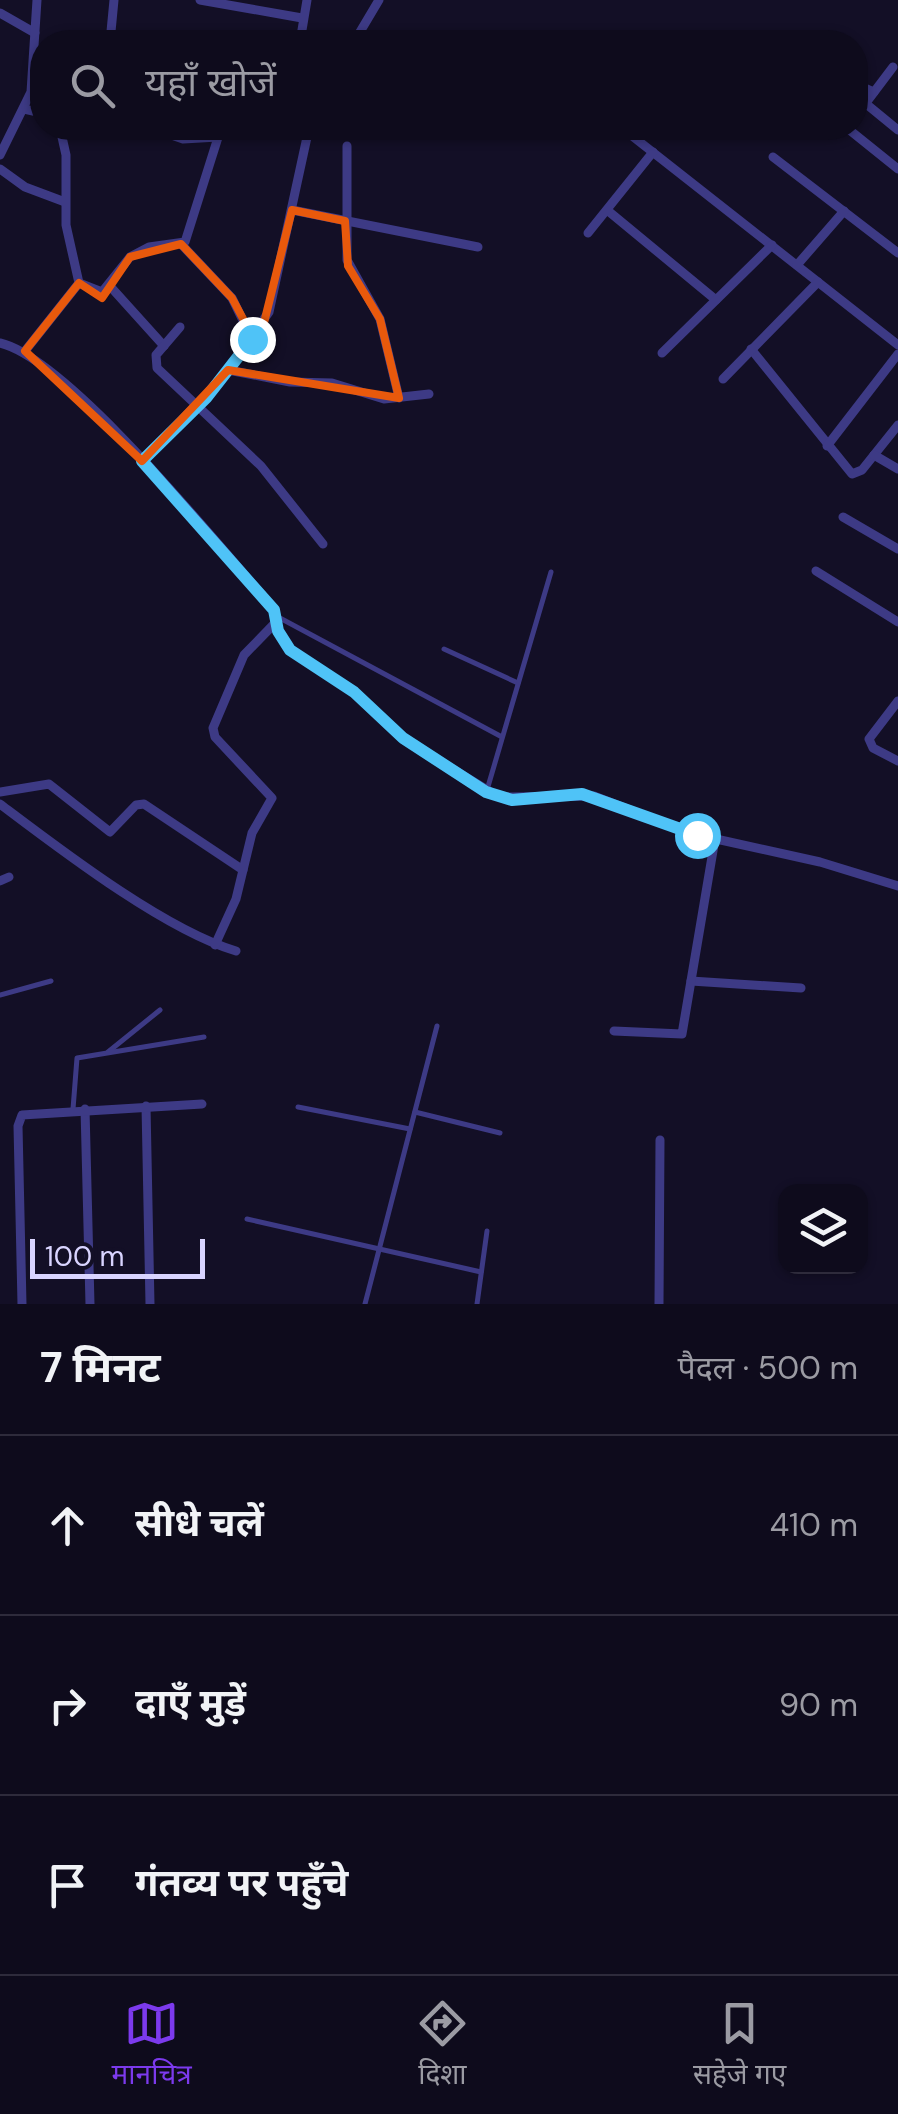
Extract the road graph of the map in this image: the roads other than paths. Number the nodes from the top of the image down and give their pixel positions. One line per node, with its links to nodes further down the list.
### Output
1 (37, 0): 8 (street)
2 (114, 0): 9 (street)
3 (200, 0): 7 (street)
4 (307, 0): 7 (street)
5 (380, 0): 11 (street)
6 (0, 13): 12 (street)
7 (302, 18): 10 (street)
8 (34, 30)
9 (111, 30)
10 (301, 30)
11 (361, 30)
12 (30, 31)
13 (892, 67): 16 (street)
14 (868, 89): 16 (street)
15 (30, 90): 19 (street)
16 (874, 92): 17 (street)
17 (868, 100)
18 (868, 105): 21 (street)
19 (24, 109): 20 (street); 29 (street)
20 (30, 110)
21 (898, 130)
22 (63, 140): 33 (street)
23 (218, 140): 39 (street)
24 (307, 140): 34 (street)
25 (638, 140): 28 (street)
26 (862, 140): 32 (street)
27 (347, 146): 37 (street)
28 (653, 152): 35 (street); 40 (street)
29 (0, 155)
30 (773, 157): 36 (street)
31 (0, 168): 33 (street)
32 (898, 170)
33 (66, 202): 45 (street)
34 (292, 210): 37 (street); 49 (street)
35 (607, 210): 38 (street); 47 (street)
36 (844, 211): 42 (street); 43 (street)
37 (345, 220): 41 (street); 60 (street)
38 (588, 233)
39 (182, 244): 46 (street); 49 (street)
40 (772, 245): 43 (street); 47 (street)
41 (478, 247)
42 (898, 253)
43 (798, 265): 44 (street)
44 (818, 282): 51 (street); 53 (street)
45 (79, 283): 46 (street); 54 (street)
46 (109, 284): 52 (street)
47 (716, 300): 55 (street)
48 (180, 328): 52 (street)
49 (252, 339): 57 (street)
50 (0, 343): 54 (street)
51 (898, 344)
52 (164, 346): 61 (street)
53 (752, 350): 58 (street); 63 (street)
54 (25, 351): 65 (street)
55 (662, 353)
56 (898, 354): 63 (street)
57 (228, 370): 60 (street); 61 (street)
58 (722, 379)
59 (429, 394): 60 (street)
60 (399, 398)
61 (196, 408): 65 (street); 68 (street)
62 (898, 425): 64 (street)
63 (827, 446): 64 (street)
64 (874, 454): 66 (street)
65 (142, 461): 72 (street)
66 (898, 469)
67 (843, 517): 69 (street)
68 (323, 544)
69 (898, 549)
70 (816, 571): 73 (street)
71 (551, 572): 75 (lane)
72 (278, 619): 77 (lane); 80 (street); 83 (street)
73 (898, 622)
74 (444, 649): 75 (lane)
75 (518, 683): 77 (lane)
76 (898, 701): 78 (street)
77 (502, 737): 80 (lane)
78 (898, 761)
79 (0, 792): 83 (street)
80 (486, 792): 82 (street)
81 (0, 804): 85 (street)
82 (715, 839): 84 (street); 88 (street)
83 (244, 870): 85 (street)
84 (898, 886)
85 (216, 944): 86 (street)
86 (236, 951)
87 (51, 981): 90 (lane)
88 (691, 981): 89 (street); 93 (street)
89 (801, 988)
90 (0, 995)
91 (160, 1010): 95 (lane)
92 (437, 1026): 101 (lane)
93 (614, 1031)
94 (204, 1037): 95 (lane)
95 (107, 1053): 99 (lane)
96 (202, 1104): 97 (street)
97 (146, 1106): 100 (street); 111 (street)
98 (298, 1108): 102 (lane)
99 (73, 1109): 100 (street); 109 (street)
100 (85, 1109): 110 (street)
101 (414, 1112): 102 (lane); 103 (lane)
102 (410, 1130): 107 (lane)
103 (500, 1133)
104 (660, 1140): 114 (street)
105 (247, 1219): 107 (lane)
106 (486, 1231): 108 (lane)
107 (379, 1249): 108 (lane); 112 (lane)
108 (481, 1272): 113 (lane)
109 (22, 1304)
110 (90, 1304)
111 (150, 1304)
112 (364, 1304)
113 (477, 1304)
114 (659, 1304)

